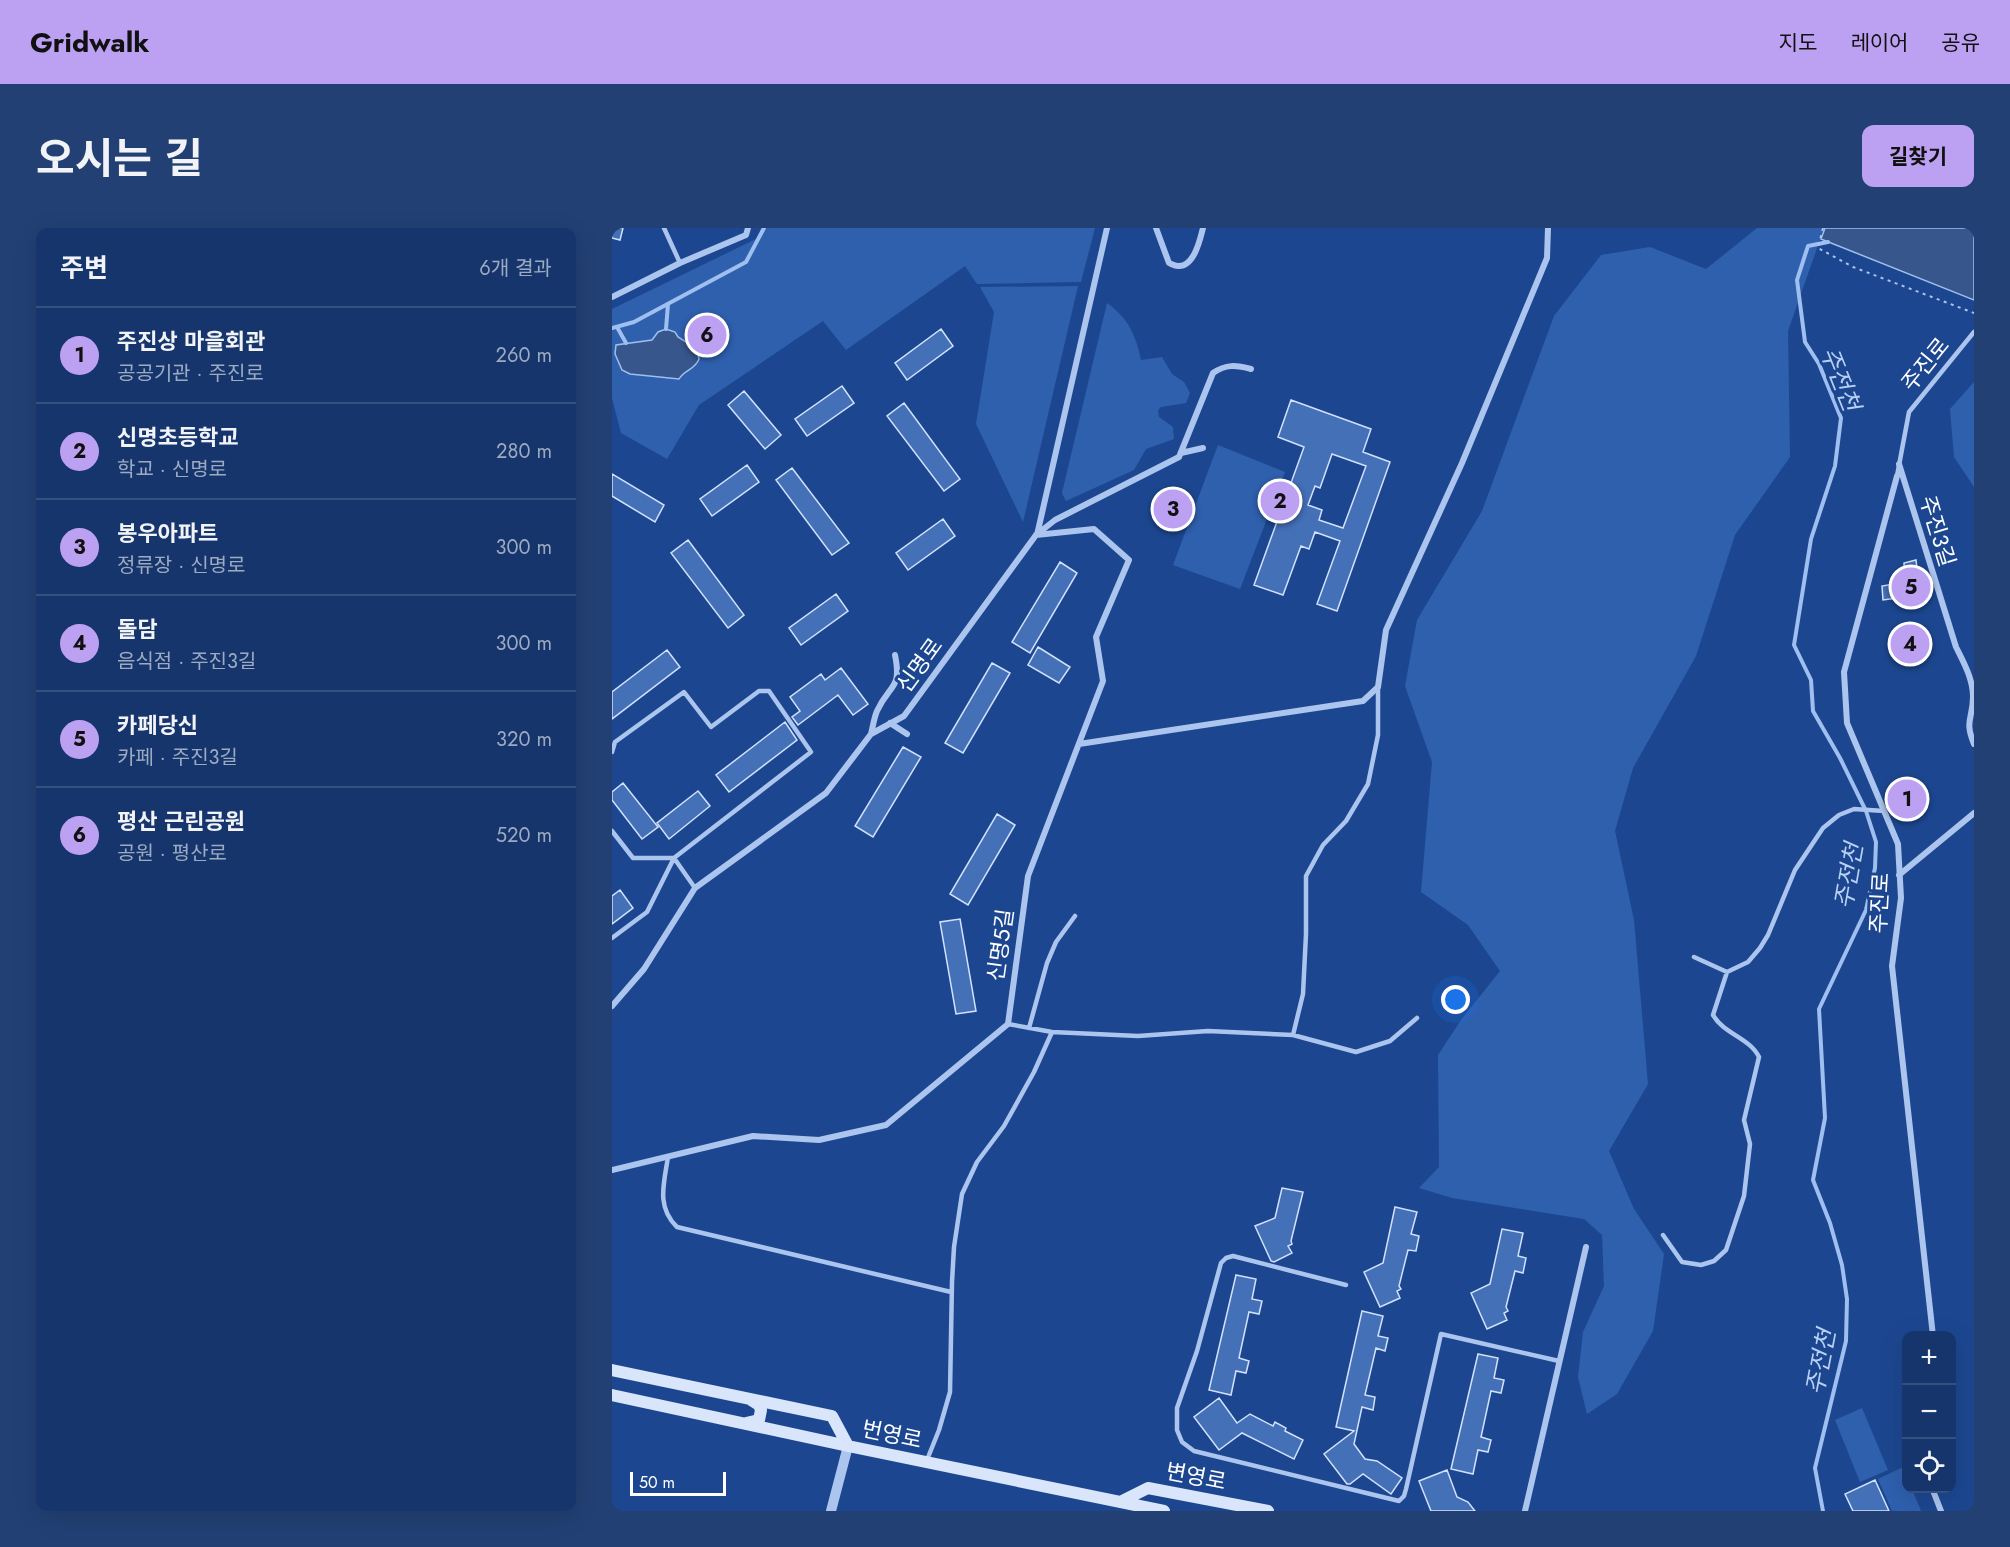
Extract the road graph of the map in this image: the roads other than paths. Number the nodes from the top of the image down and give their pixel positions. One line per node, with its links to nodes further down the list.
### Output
1 (664, 228): 7 (lane)
2 (748, 228): 7 (street)
3 (1107, 228): 15 (street)
4 (1156, 228): 5 (street)
5 (1203, 228)
6 (1548, 228): 17 (street)
7 (680, 263): 8 (street)
8 (612, 297)
9 (1974, 332): 13 (lane, 주진로)
10 (1251, 369): 12 (street)
11 (1203, 448): 12 (street, 신명로)
12 (1181, 453): 15 (street, 신명로)
13 (1899, 464): 14 (lane, 주진로); 22 (street, 주진3길)
14 (1897, 476): 24 (street, 주진로)
15 (1036, 535): 18 (street, 신명로); 21 (street, 신명5길)
16 (895, 655): 19 (street)
17 (1378, 687): 21 (street); 39 (lane)
18 (890, 723): 19 (street, 신명로); 20 (street)
19 (871, 734): 29 (street, 신명로)
20 (907, 734)
21 (1079, 744): 36 (street, 신명5길)
22 (1974, 744)
23 (612, 752): 27 (lane)
24 (1884, 811): 28 (street, 주진로); 33 (lane)
25 (1974, 813): 28 (street)
26 (612, 831): 27 (lane)
27 (674, 858): 29 (lane); 31 (lane)
28 (1899, 875): 46 (street, 주진로)
29 (695, 888): 34 (street, 신명로)
30 (1075, 916): 37 (lane)
31 (612, 938)
32 (1694, 957): 33 (lane)
33 (1727, 972): 42 (lane)
34 (612, 1006)
35 (1417, 1018): 39 (lane)
36 (1008, 1024): 37 (lane); 40 (street)
37 (1029, 1028): 38 (lane)
38 (1052, 1032): 39 (lane); 45 (lane)
39 (1293, 1035)
40 (668, 1156): 41 (street); 45 (lane)
41 (612, 1170)
42 (1663, 1235)
43 (1586, 1247): 47 (street)
44 (1346, 1285): 47 (lane)
45 (951, 1292): 53 (lane)
46 (1933, 1331)
47 (1560, 1361): 59 (street)
48 (612, 1370): 50 (main road)
49 (612, 1395): 51 (main road, 번영로)
50 (748, 1398): 51 (main road); 52 (main road)
51 (744, 1423): 52 (main road, 번영로)
52 (848, 1446): 53 (main road, 번영로); 56 (street)
53 (926, 1462): 55 (main road, 번영로)
54 (1934, 1493): 60 (street)
55 (1120, 1502): 57 (main road, 번영로); 58 (main road, 변영로)
56 (831, 1511)
57 (1164, 1511)
58 (1268, 1511)
59 (1525, 1511)
60 (1941, 1511)

